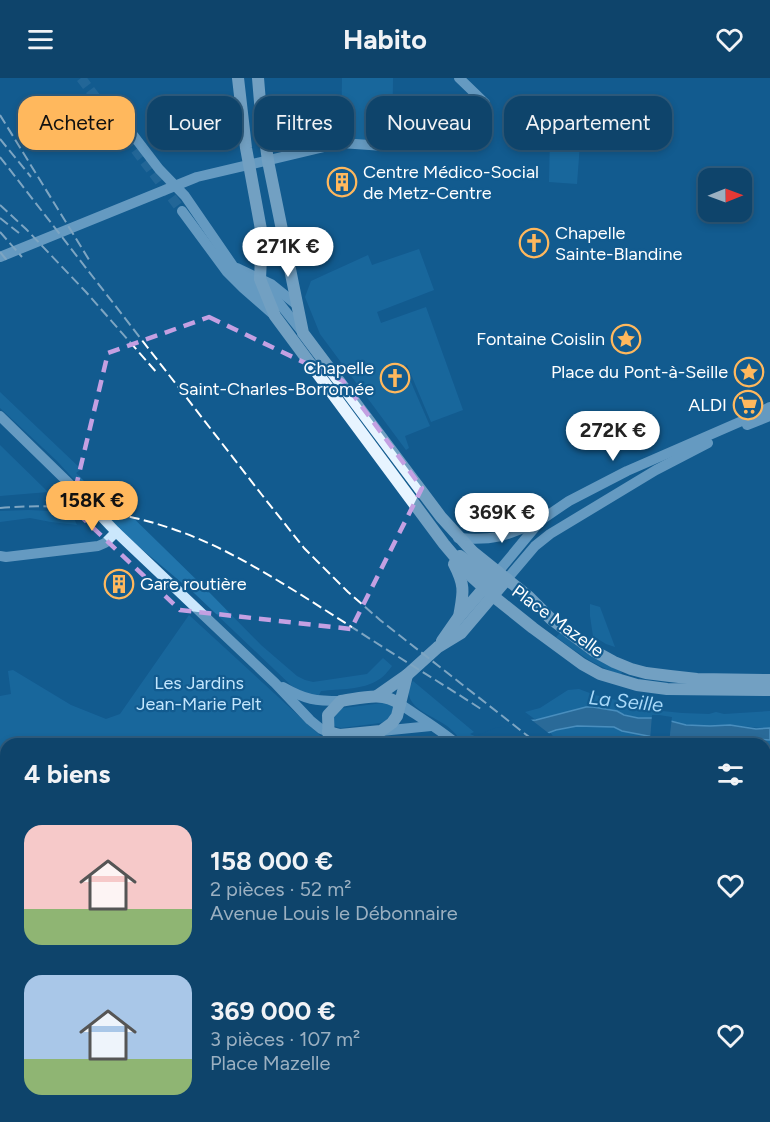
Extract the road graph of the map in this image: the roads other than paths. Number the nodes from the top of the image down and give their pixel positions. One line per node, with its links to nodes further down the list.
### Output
1 (238, 78): 8 (main road)
2 (258, 78): 7 (main road)
3 (459, 78): 4 (main road)
4 (478, 96)
5 (135, 138): 9 (main road)
6 (366, 144): 7 (main road)
7 (268, 161): 8 (main road); 15 (main road)
8 (249, 164): 9 (main road); 13 (main road)
9 (175, 185): 11 (main road); 12 (main road)
10 (182, 211): 16 (main road)
11 (0, 256)
12 (234, 267): 13 (main road); 14 (main road)
13 (260, 279): 14 (main road); 15 (main road); 17 (main road)
14 (268, 298): 16 (main road)
15 (297, 305): 17 (main road)
16 (275, 316): 24 (main road)
17 (303, 333): 23 (main road)
18 (770, 407): 21 (main road, Place Mazelle)
19 (0, 416): 22 (main road)
20 (770, 416): 26 (main road, Place Mazelle)
21 (542, 520): 23 (main road); 26 (main road, Place Mazelle)
22 (116, 532): 25 (main road); 32 (main road)
23 (458, 538): 26 (main road)
24 (444, 544): 26 (main road); 27 (main road)
25 (2, 557)
26 (496, 583): 27 (main road); 28 (main road); 29 (main road, Place Mazelle); 34 (main road, Place Mazelle)
27 (459, 618): 28 (main road)
28 (438, 647): 30 (main road)
29 (646, 673): 33 (main road, Place Mazelle); 34 (main road)
30 (407, 675): 36 (main road); 38 (main road)
31 (770, 680): 33 (main road)
32 (275, 682): 37 (main road); 41 (main road)
33 (669, 683): 34 (main road, Place Mazelle); 35 (main road)
34 (637, 685)
35 (770, 690)
36 (377, 696): 37 (main road); 38 (main road)
37 (341, 701): 42 (main road)
38 (400, 704): 39 (main road); 40 (main road)
39 (431, 726): 40 (main road); 44 (main road)
40 (381, 731): 43 (main road)
41 (331, 738)
42 (332, 738)
43 (338, 738)
44 (450, 738)

